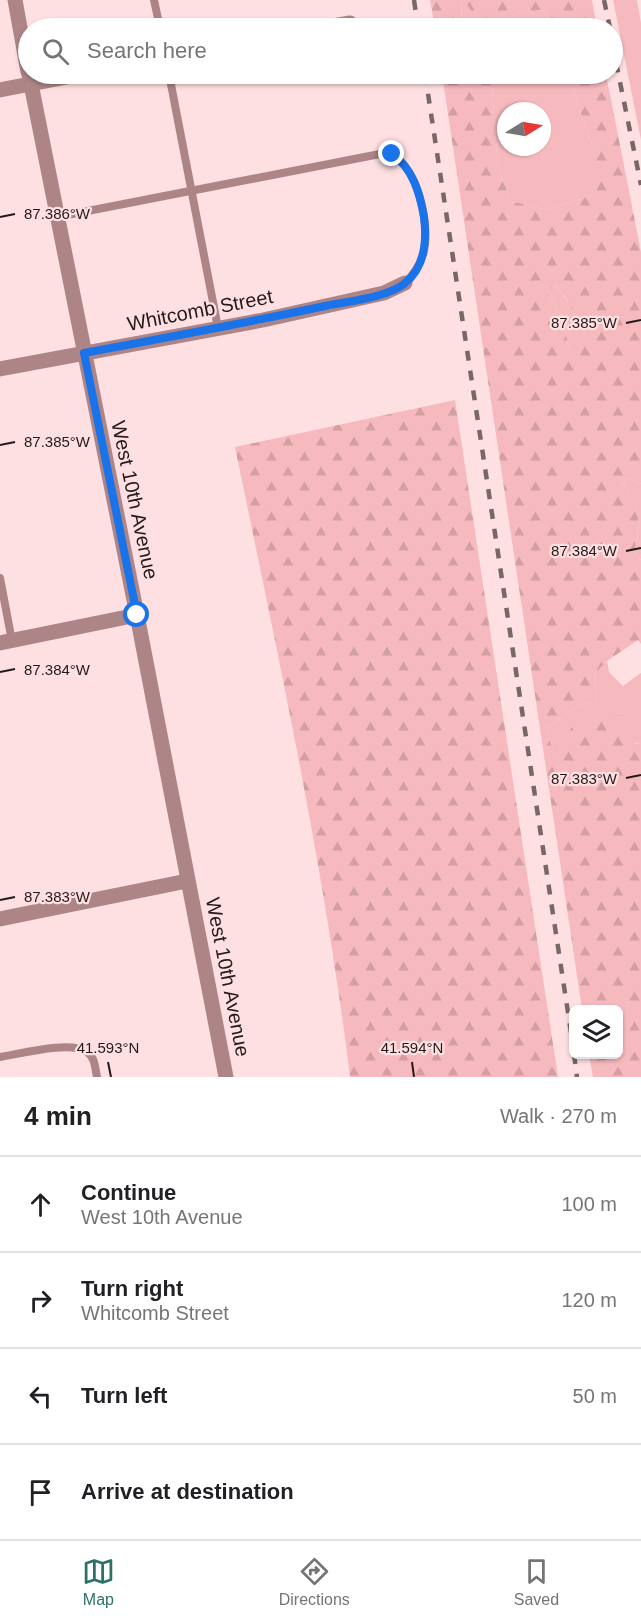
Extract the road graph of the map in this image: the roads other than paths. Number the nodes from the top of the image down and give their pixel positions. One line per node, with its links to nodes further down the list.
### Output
1 (15, 0): 3 (street, West 10th Avenue)
2 (154, 0): 4 (lane)
3 (18, 18)
4 (158, 18)
5 (18, 81): 8 (street)
6 (31, 84): 10 (street, West 10th Avenue)
7 (171, 84): 9 (lane)
8 (0, 90)
9 (192, 190): 10 (lane); 11 (lane); 12 (lane)
10 (57, 217): 13 (street, West 10th Avenue)
11 (405, 283): 12 (street, Whitcomb Street)
12 (218, 328): 13 (street, Whitcomb Street)
13 (84, 353): 14 (street, Whitcomb Street); 16 (street, West 10th Avenue)
14 (0, 369)
15 (0, 578): 17 (lane)
16 (137, 615): 17 (street); 18 (street, West 10th Avenue)
17 (6, 642)
18 (187, 881): 19 (street); 22 (street, West 10th Avenue)
19 (0, 919)
20 (0, 1057): 21 (lane)
21 (97, 1077)
22 (226, 1077)

